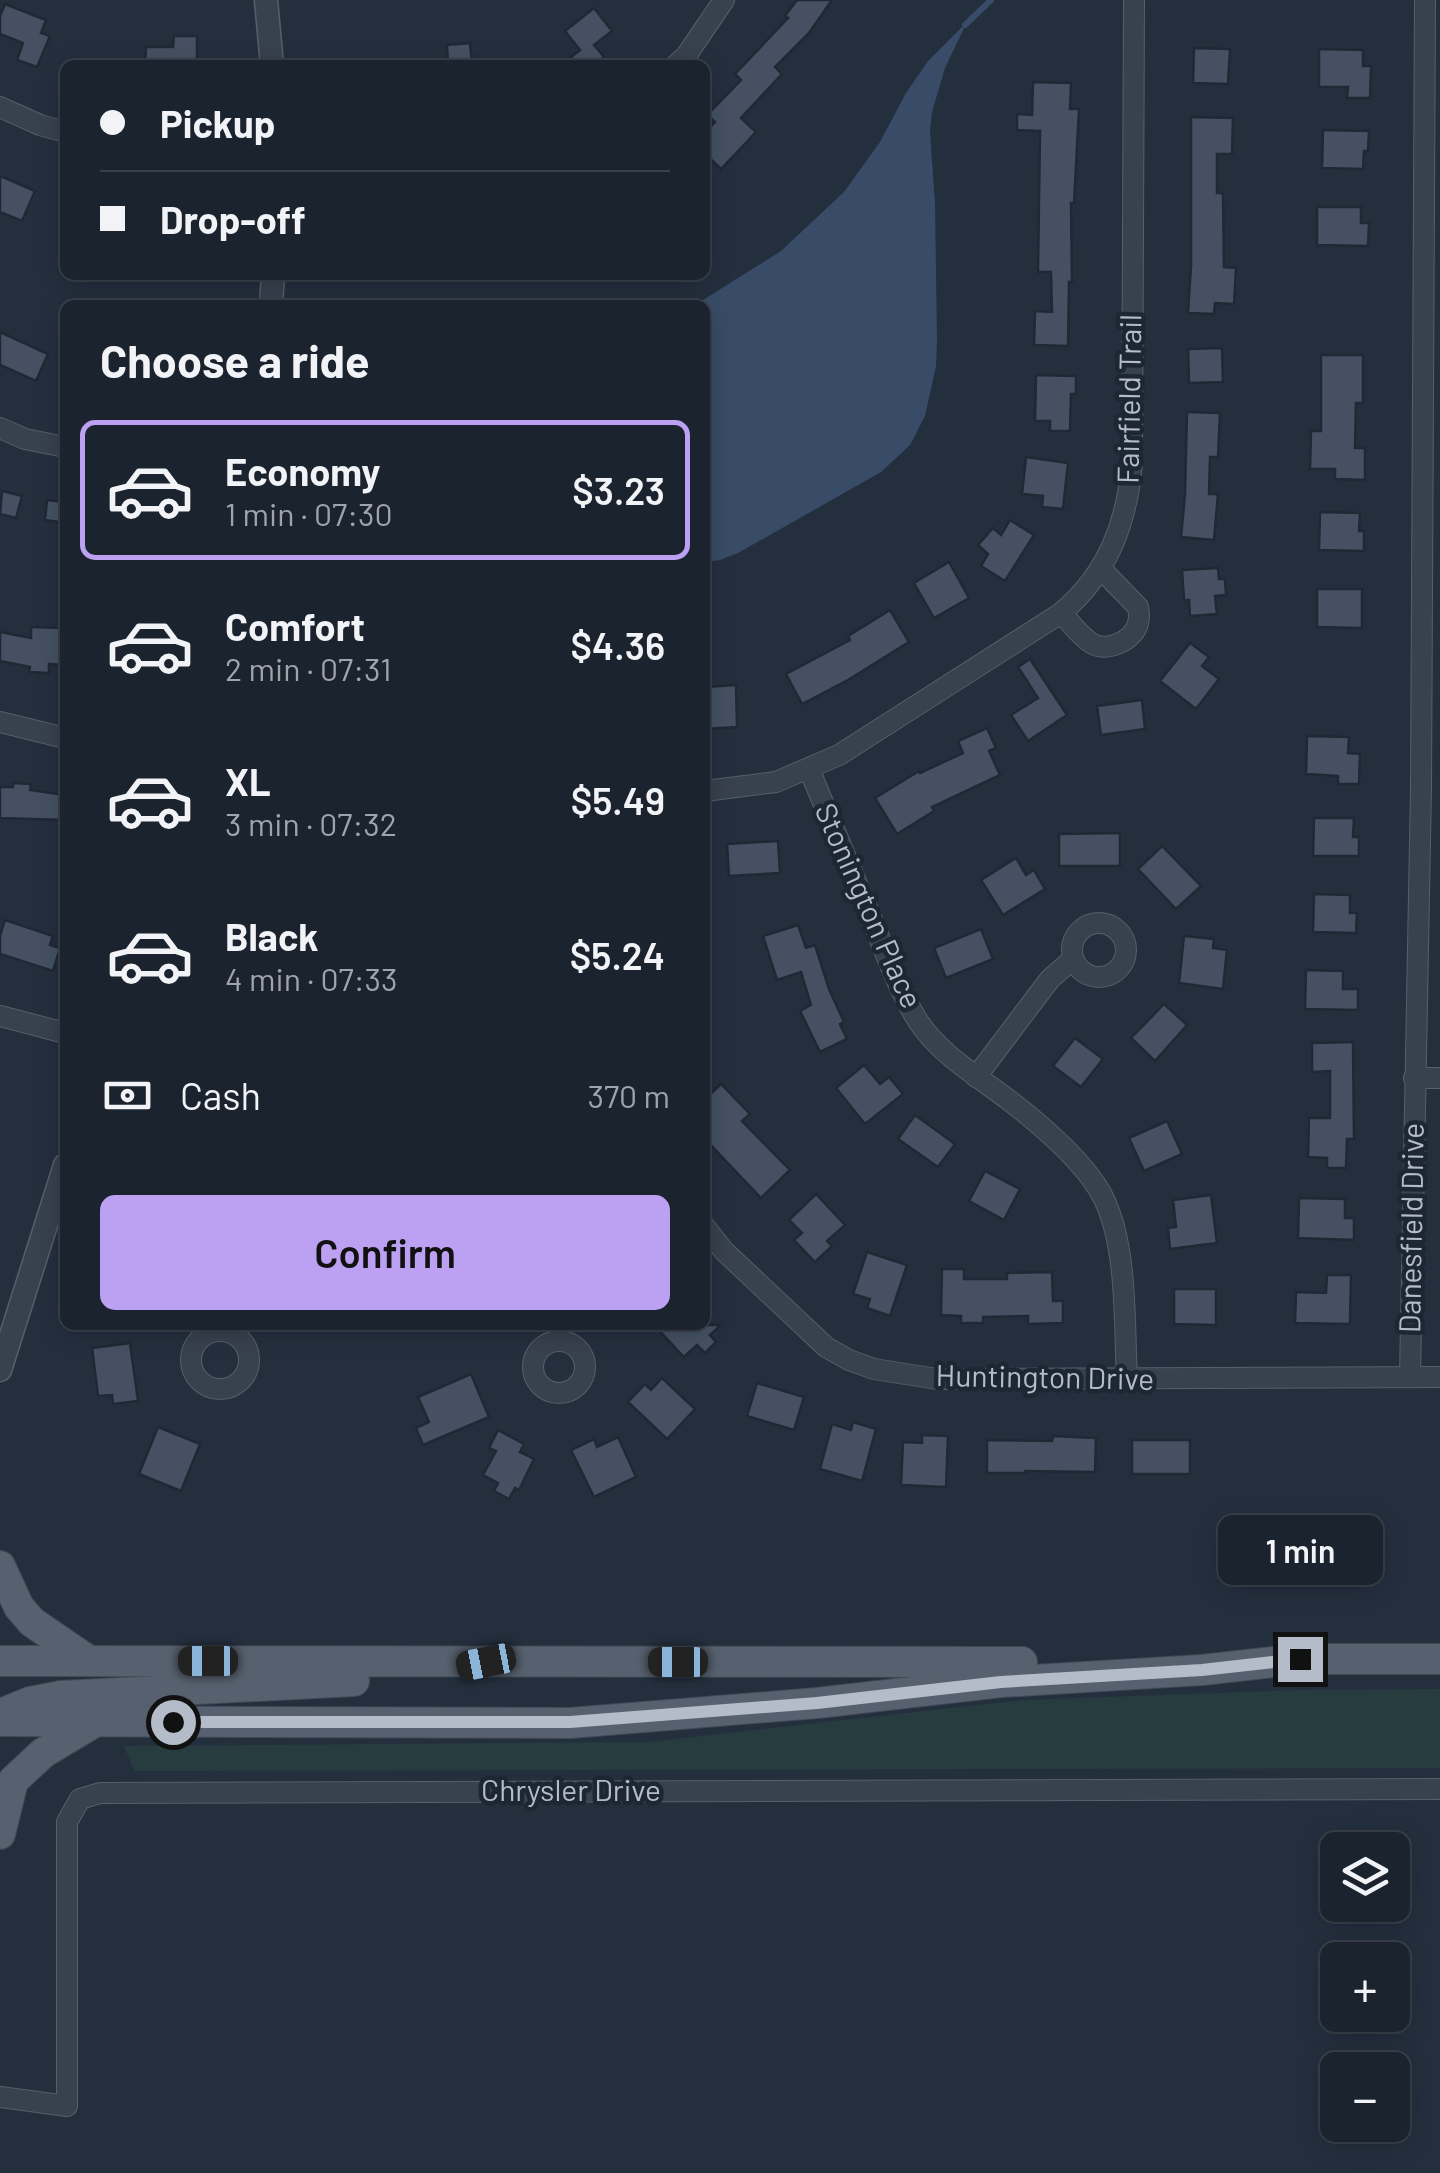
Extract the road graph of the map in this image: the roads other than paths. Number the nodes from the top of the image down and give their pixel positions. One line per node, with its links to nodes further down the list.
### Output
1 (266, 0): 5 (street)
2 (724, 0): 6 (street)
3 (1134, 0): 11 (street, Fairfield Trail)
4 (1425, 0): 16 (street, Danesfield Drive)
5 (272, 60)
6 (682, 60)
7 (0, 108): 8 (street)
8 (60, 131)
9 (0, 428): 10 (street)
10 (60, 446)
11 (1101, 569): 12 (street, Fairfield Trail); 12 (street)
12 (1061, 613): 15 (street, Fairfield Trail)
13 (0, 722): 14 (street)
14 (60, 737)
15 (809, 770): 17 (street, Fairfield Trail); 21 (street, Stonington Place)
16 (1430, 788): 22 (street, Danesfield Drive)
17 (710, 791)
18 (1073, 959): 21 (street)
19 (0, 1016): 20 (street)
20 (60, 1032)
21 (976, 1077): 29 (street, Stonington Place)
22 (1414, 1078): 23 (street); 27 (street, Danesfield Drive)
23 (1440, 1078)
24 (60, 1181): 26 (street)
25 (710, 1233): 29 (street, Huntington Drive)
26 (0, 1370)
27 (1410, 1376): 28 (street, Huntington Drive); 29 (street, Huntington Drive)
28 (1440, 1377)
29 (1127, 1380)
30 (0, 1566): 34 (main road)
31 (1300, 1659): 32 (main road); 35 (main road); 37 (main road)
32 (1440, 1660)
33 (0, 1661): 34 (main road)
34 (89, 1661): 35 (main road)
35 (486, 1662): 36 (main road)
36 (0, 1718): 37 (main road)
37 (93, 1722): 39 (main road)
38 (1440, 1790): 40 (street, Chrysler Drive)
39 (0, 1834)
40 (0, 2097)

